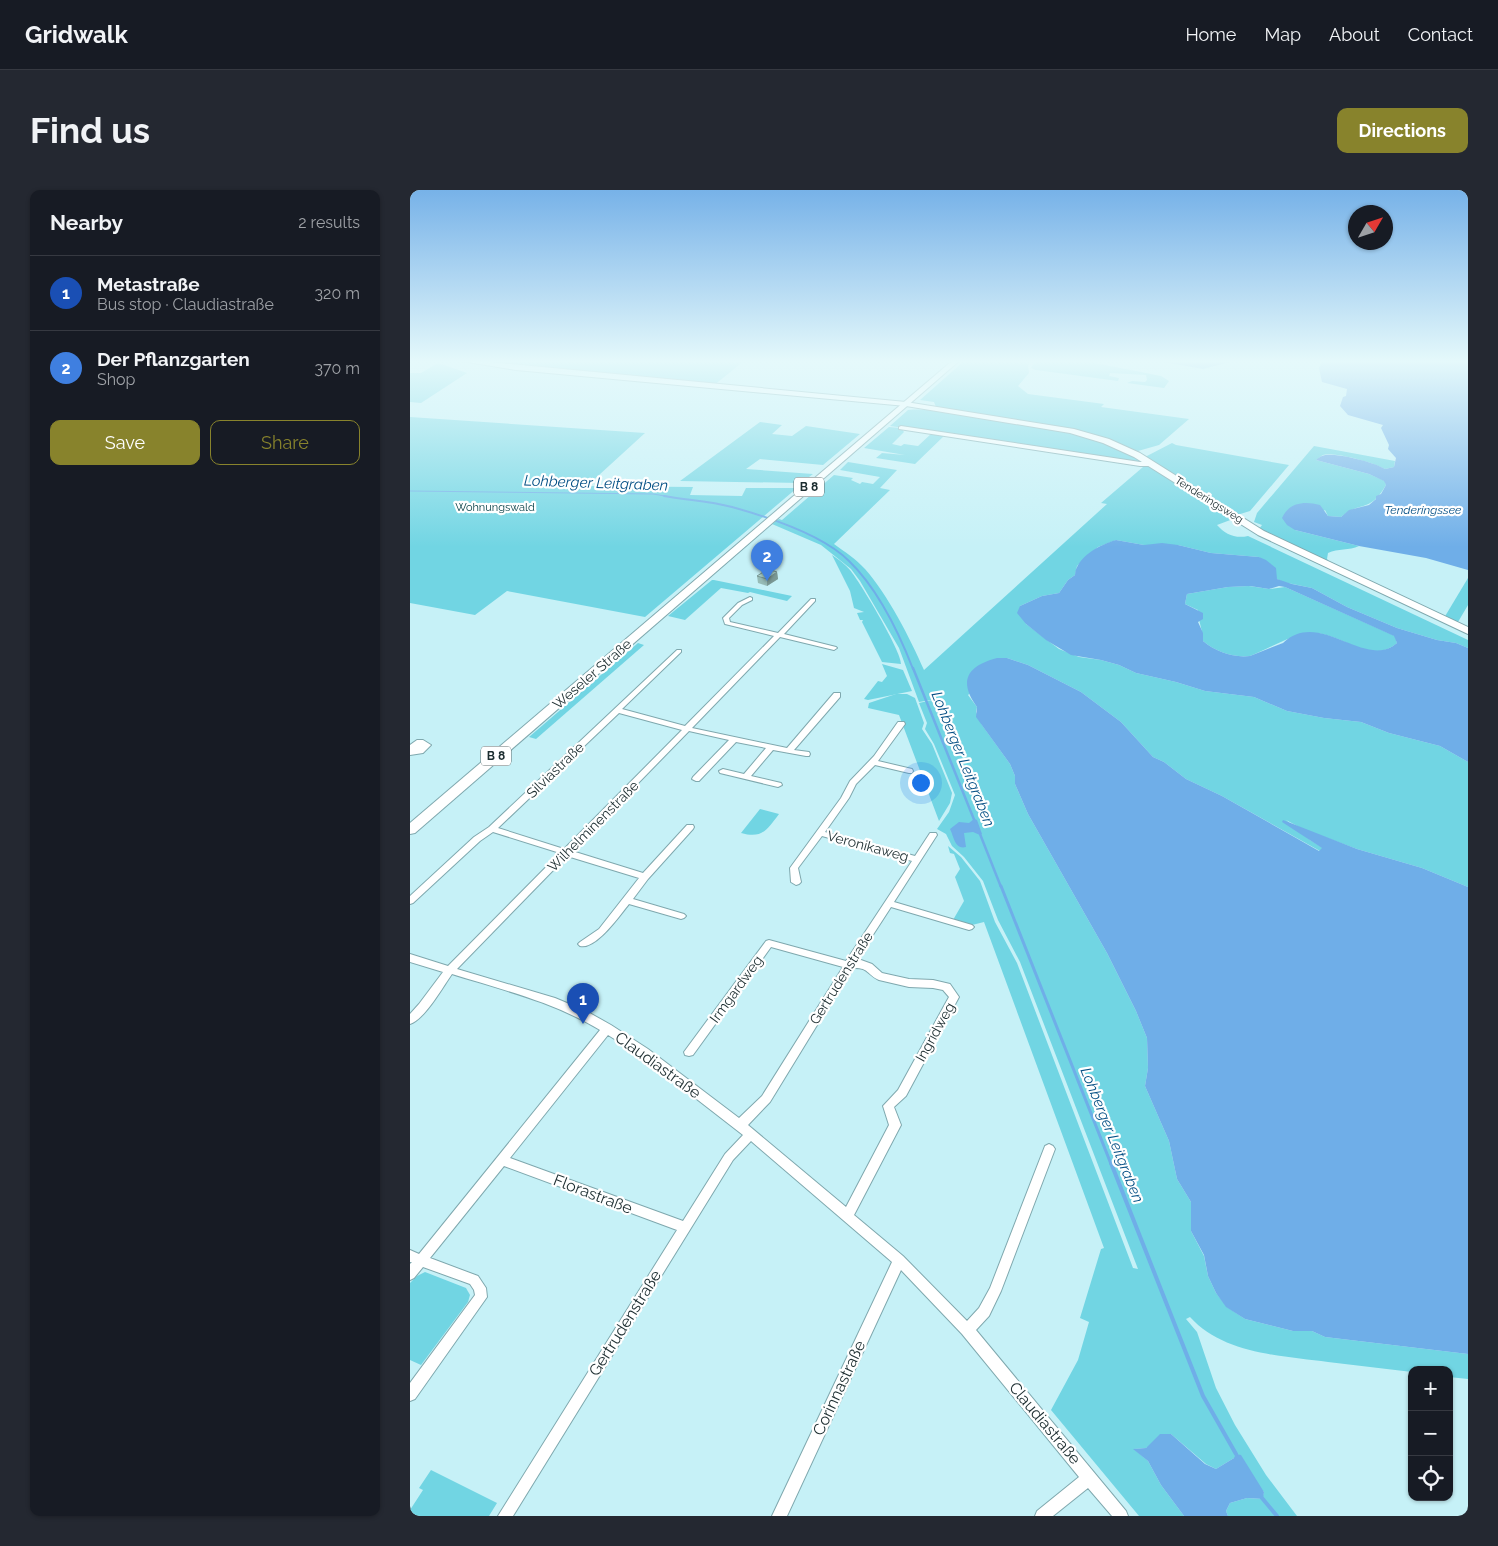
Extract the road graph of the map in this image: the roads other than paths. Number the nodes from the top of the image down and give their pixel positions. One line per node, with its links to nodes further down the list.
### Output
1 (883, 423): 29 (main road, Weseler Straße / B 8)
2 (1022, 423): 4 (street, Tenderingsweg)
3 (901, 428): 4 (street)
4 (1151, 464): 7 (street, Tenderingsweg)
5 (750, 599): 8 (street)
6 (813, 600): 8 (street, Wilhelminenstraße)
7 (1468, 631)
8 (779, 635): 9 (street); 14 (street, Wilhelminenstraße)
9 (834, 648)
10 (678, 651): 12 (street, Silviastraße)
11 (837, 695): 19 (street)
12 (617, 710): 14 (street); 28 (street, Silviastraße)
13 (901, 724): 21 (street, Veronikaweg)
14 (688, 729): 16 (street); 32 (street, Wilhelminenstraße)
15 (410, 739): 18 (street)
16 (734, 740): 17 (street); 25 (street)
17 (771, 748): 19 (street); 24 (street)
18 (410, 751)
19 (789, 751): 20 (street)
20 (806, 754)
21 (873, 762): 23 (street); 30 (street, Veronikaweg)
22 (723, 771): 24 (street)
23 (909, 771)
24 (746, 776): 26 (street)
25 (696, 779)
26 (778, 785)
27 (690, 827): 34 (street)
28 (492, 829): 32 (street); 37 (street, Silviastraße)
29 (410, 830)
30 (820, 833): 33 (street, Veronikaweg); 35 (street, Veronikaweg)
31 (933, 835): 33 (street, Gertrudenstraße)
32 (568, 851): 34 (street); 44 (street, Wilhelminenstraße)
33 (916, 859): 38 (street, Gertrudenstraße)
34 (645, 877): 36 (street)
35 (796, 882)
36 (626, 900): 39 (street); 41 (street)
37 (410, 901)
38 (888, 903): 40 (street); 43 (street, Gertrudenstraße)
39 (681, 916)
40 (969, 927)
41 (583, 944)
42 (410, 958): 44 (street, Claudiastraße)
43 (849, 965): 47 (street, Irmgardweg); 48 (street, Gertrudenstraße); 52 (street, Ingridweg)
44 (450, 970): 45 (street, Wilhelminenstraße); 46 (street, Claudiastraße)
45 (410, 1020)
46 (607, 1028): 48 (street, Claudiastraße); 51 (street)
47 (689, 1052)
48 (740, 1126): 49 (street, Claudiastraße)
49 (751, 1134): 52 (street, Claudiastraße); 53 (street, Gertrudenstraße)
50 (1049, 1149): 57 (street)
51 (502, 1160): 53 (street, Florastraße); 54 (street)
52 (848, 1215): 55 (street, Claudiastraße)
53 (685, 1228): 60 (street, Gertrudenstraße)
54 (415, 1258): 56 (street); 58 (street)
55 (899, 1260): 57 (street, Claudiastraße); 61 (street, Corinnastraße)
56 (410, 1274)
57 (967, 1330): 59 (street, Claudiastraße)
58 (410, 1394)
59 (1090, 1477): 62 (street); 63 (street, Claudiastraße)
60 (505, 1516)
61 (779, 1516)
62 (1042, 1516)
63 (1121, 1516)

